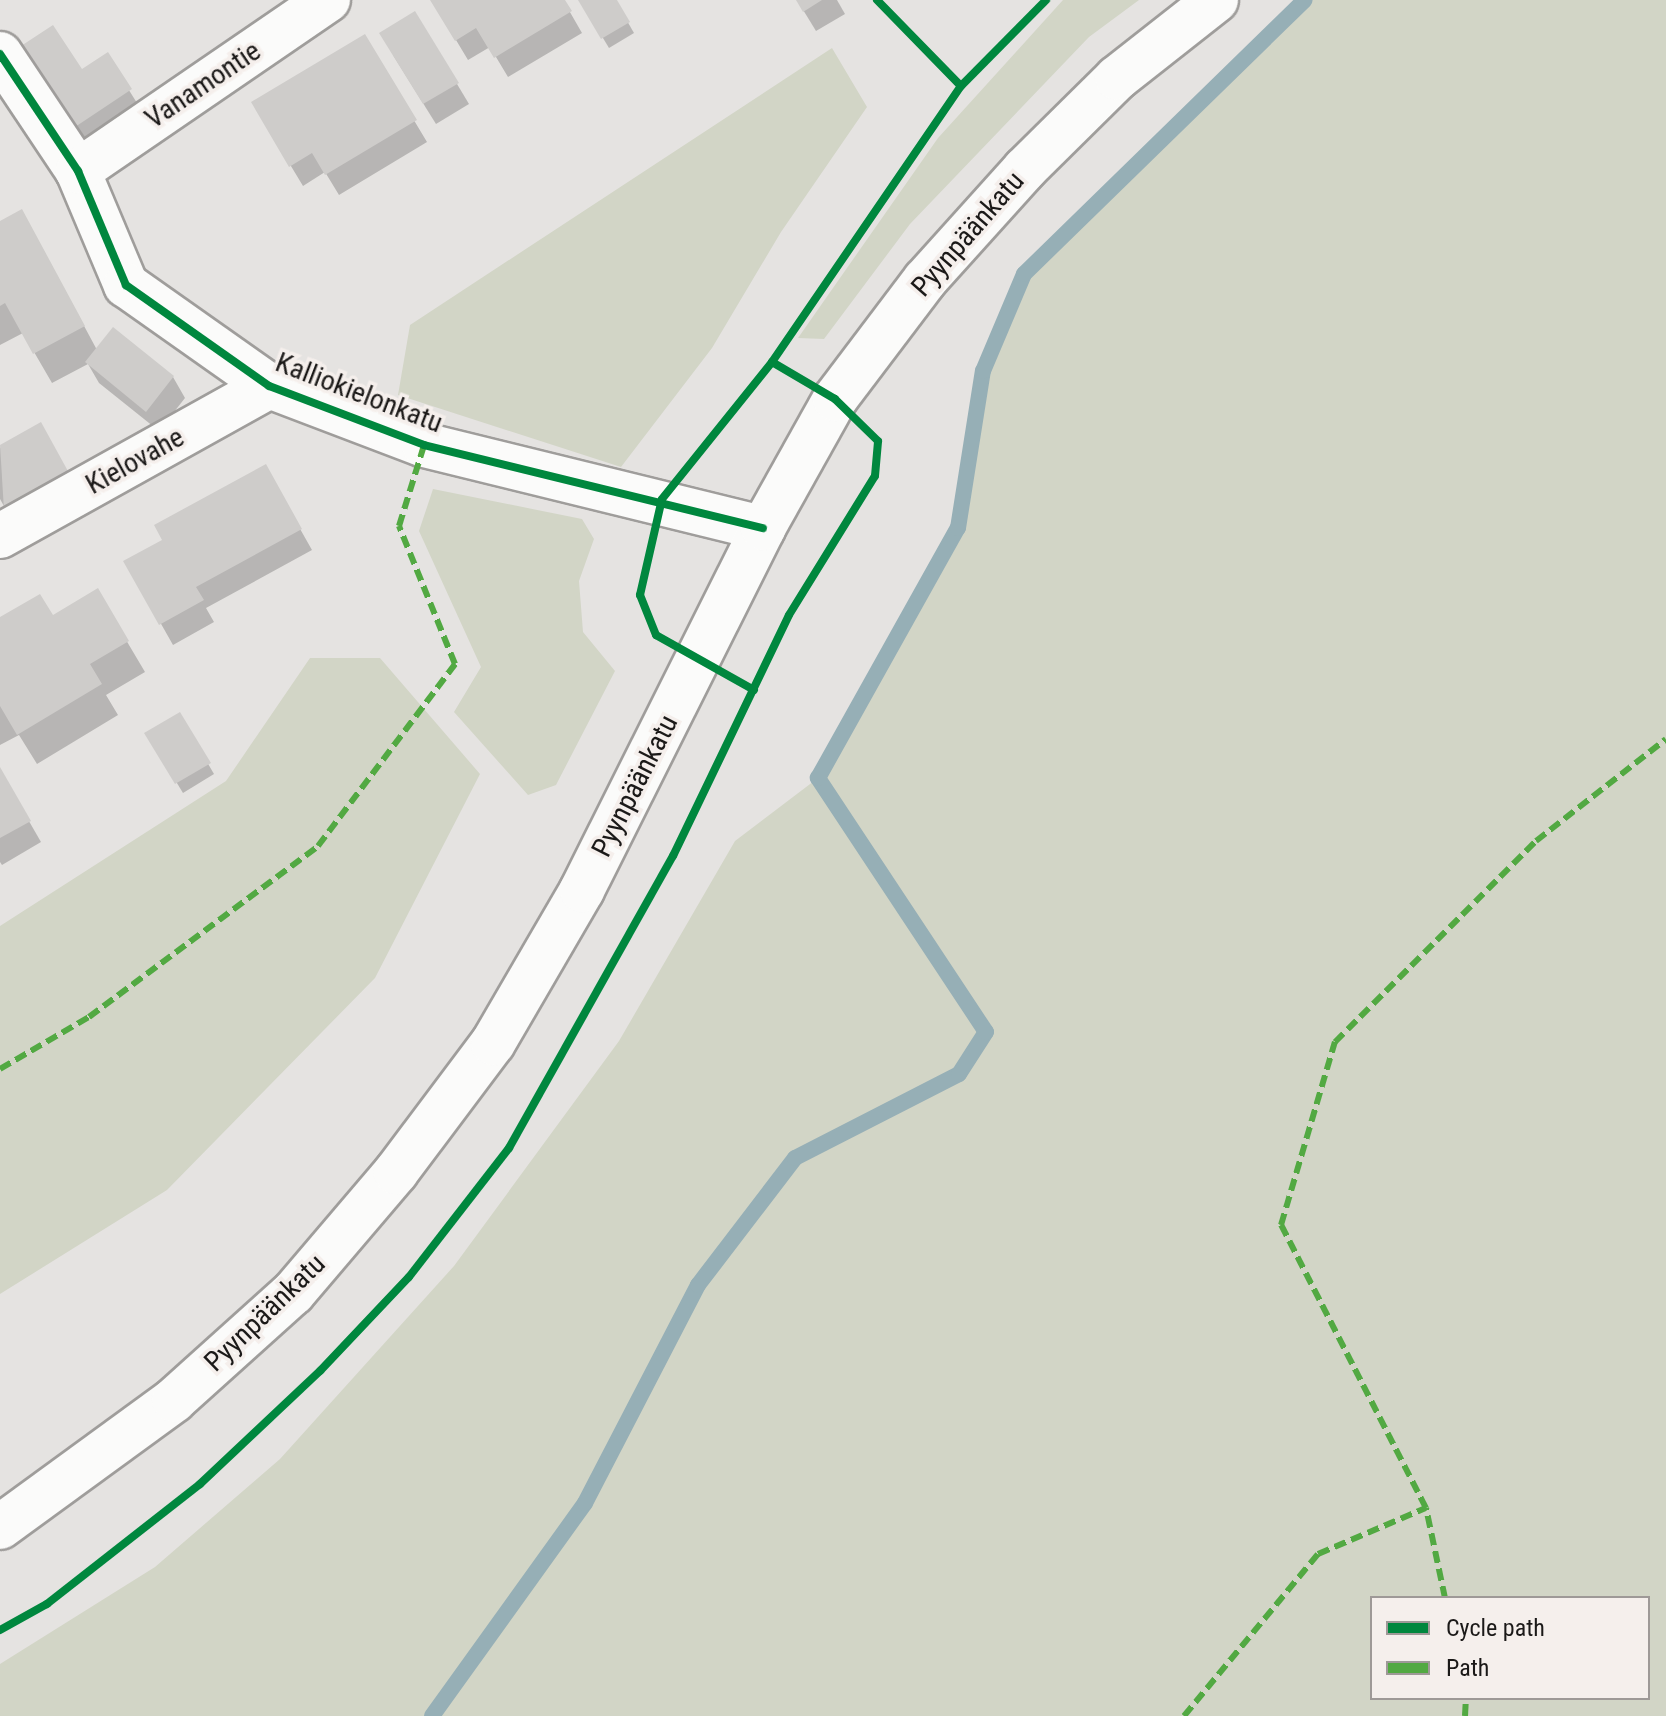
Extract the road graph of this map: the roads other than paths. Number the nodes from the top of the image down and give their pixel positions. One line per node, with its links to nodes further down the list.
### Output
1 (328, 0): 4 (main road, Vanamontie)
2 (1216, 0): 6 (main road, Pyynpäänkatu)
3 (0, 54): 4 (main road, Kalliokielonkatu)
4 (78, 171): 5 (main road, Kalliokielonkatu)
5 (269, 386): 6 (main road, Kalliokielonkatu); 7 (main road, Kielovahe)
6 (763, 528): 8 (main road, Pyynpäänkatu)
7 (0, 536)
8 (0, 1527)

